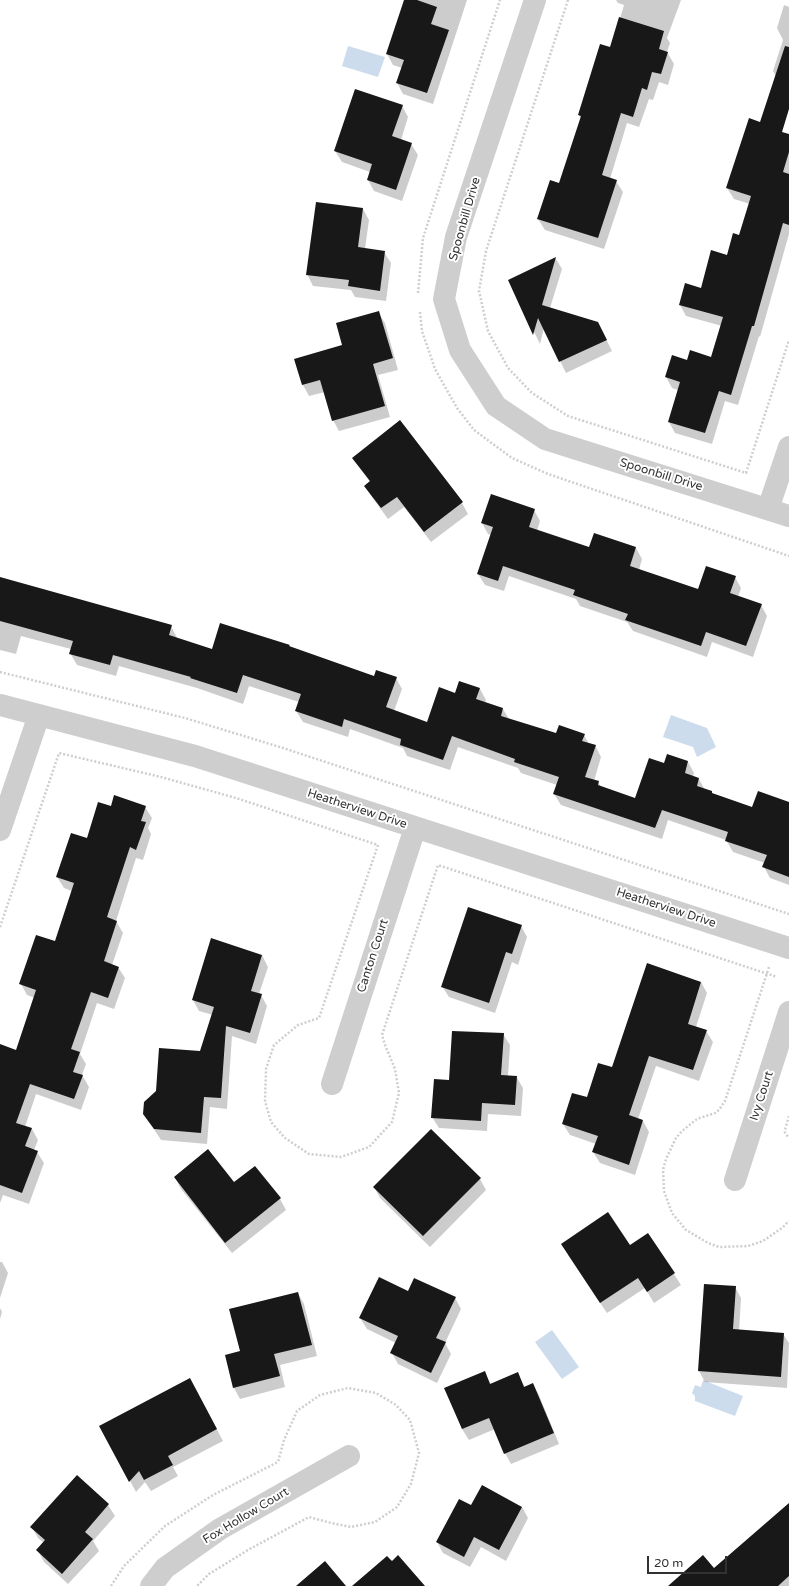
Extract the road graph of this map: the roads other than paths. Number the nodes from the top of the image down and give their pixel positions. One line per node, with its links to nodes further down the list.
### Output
1 (535, 0): 3 (street, Spoonbill Drive)
2 (789, 447): 3 (street)
3 (768, 509): 4 (street, Spoonbill Drive)
4 (789, 516)
5 (0, 705): 6 (street, Heatherview Drive)
6 (39, 715): 7 (street, Heatherview Drive); 8 (street)
7 (415, 828): 9 (street, Heatherview Drive); 11 (street, Canton Court)
8 (0, 830)
9 (789, 948)
10 (789, 1012): 12 (street, Ivy Court)
11 (332, 1084)
12 (735, 1180)
13 (349, 1456): 14 (street, Fox Hollow Court)
14 (151, 1586)

